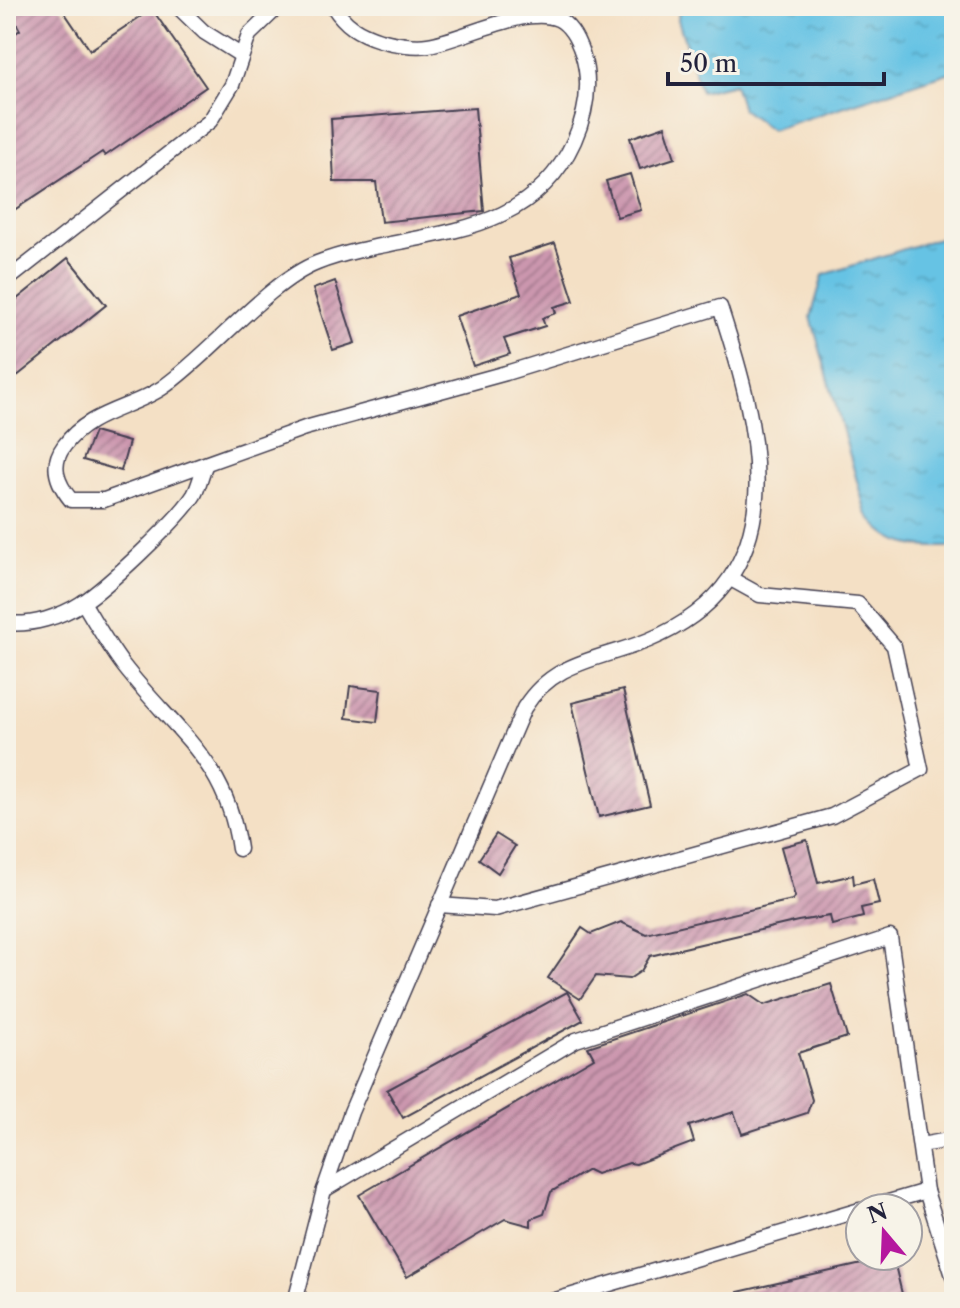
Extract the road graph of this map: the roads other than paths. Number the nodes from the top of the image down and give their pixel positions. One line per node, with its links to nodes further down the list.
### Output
1 (177, 6): 4 (lane)
2 (279, 6): 4 (lane)
3 (333, 6): 6 (lane)
4 (239, 54): 5 (lane)
5 (6, 281)
6 (205, 466): 7 (lane); 8 (lane)
7 (731, 579): 11 (lane); 11 (lane)
8 (83, 602): 9 (lane); 10 (lane)
9 (6, 623)
10 (239, 849)
11 (439, 905): 14 (lane)
12 (954, 1139): 13 (lane)
13 (921, 1145): 14 (lane); 15 (lane)
14 (324, 1190): 19 (lane)
15 (926, 1191): 16 (lane); 18 (lane)
16 (923, 1192)
17 (844, 1215): 20 (lane)
18 (954, 1279)
19 (295, 1302)
20 (549, 1302)

